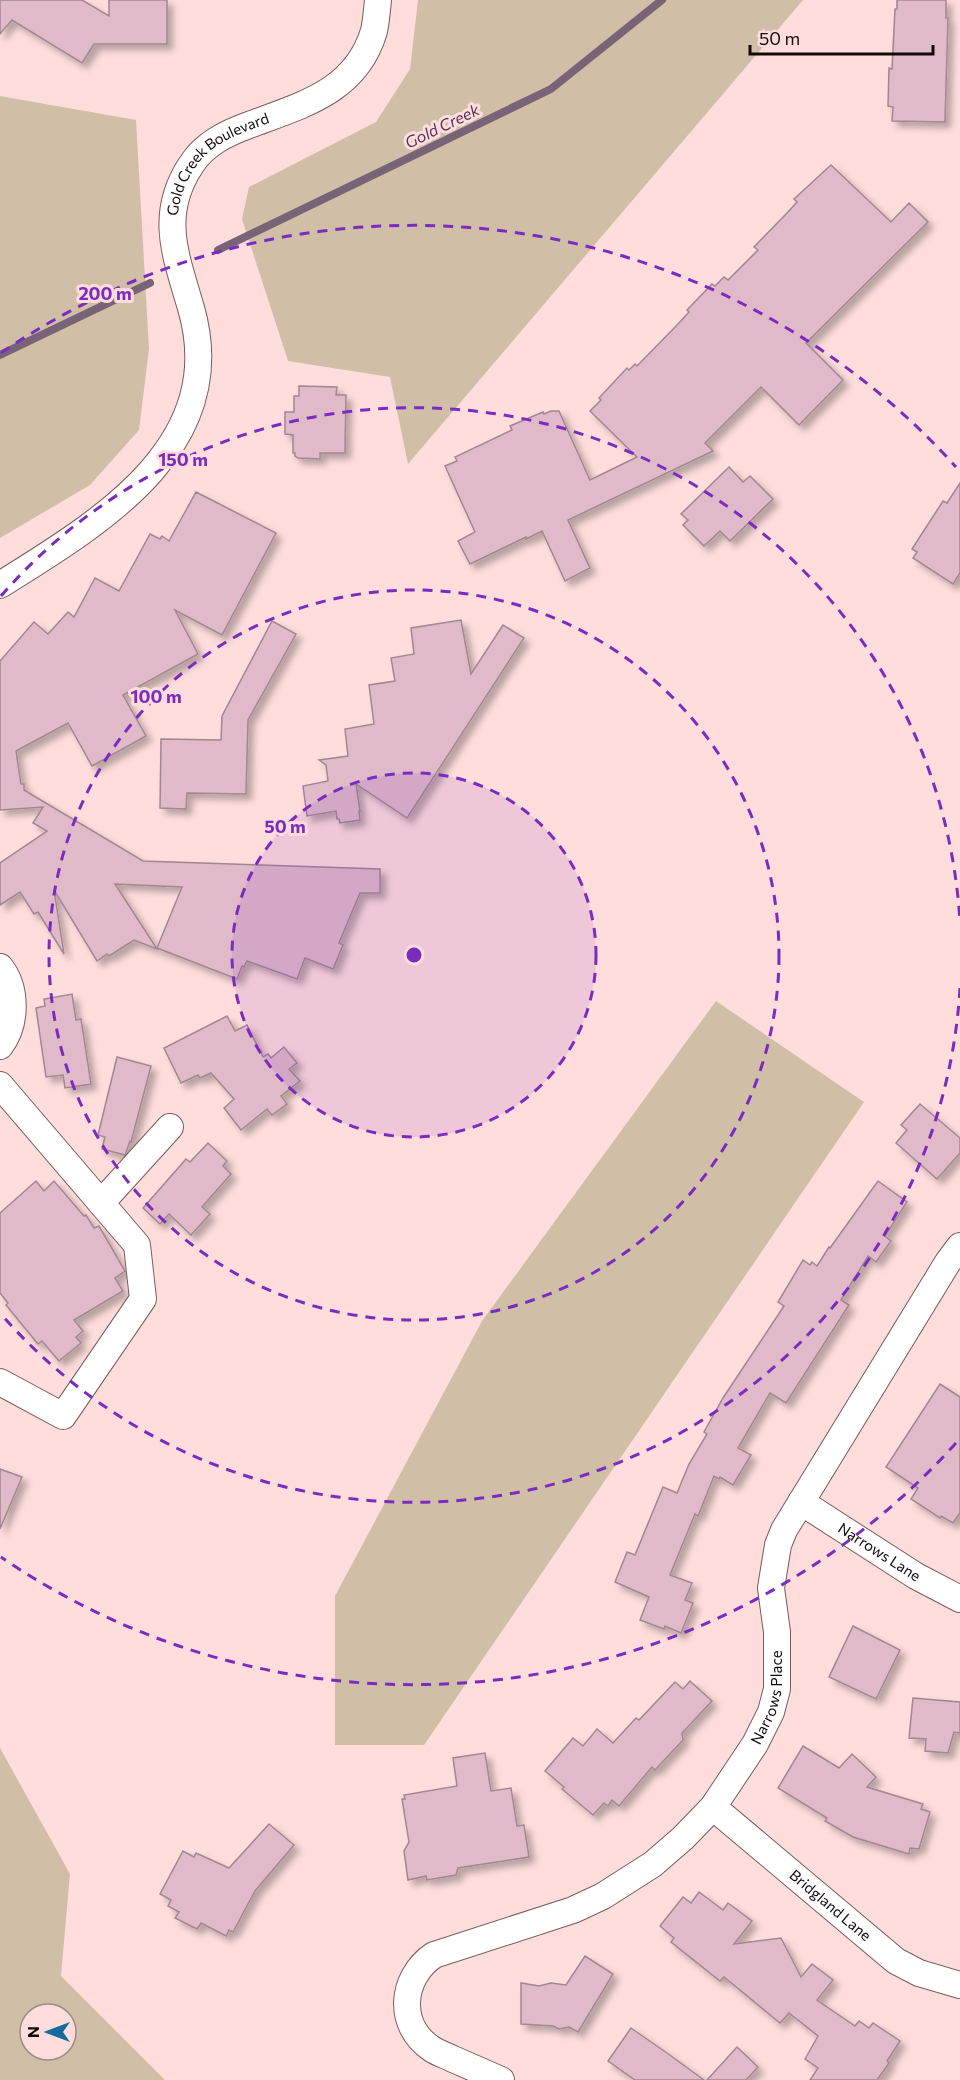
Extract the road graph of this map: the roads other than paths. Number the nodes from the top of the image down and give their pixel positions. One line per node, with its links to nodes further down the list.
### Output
1 (378, 0): 2 (street, Gold Creek Boulevard)
2 (0, 585)
3 (0, 967): 4 (street)
4 (0, 1046)
5 (0, 1085): 7 (street)
6 (170, 1127): 7 (street)
7 (101, 1203): 9 (street)
8 (960, 1246): 10 (street, Narrows Place)
9 (0, 1382)
10 (801, 1502): 11 (street, Narrows Lane); 12 (street, Narrows Place)
11 (960, 1599)
12 (713, 1807): 13 (street, Bridgland Lane); 14 (street, Narrows Place)
13 (960, 1985)
14 (501, 2080)

